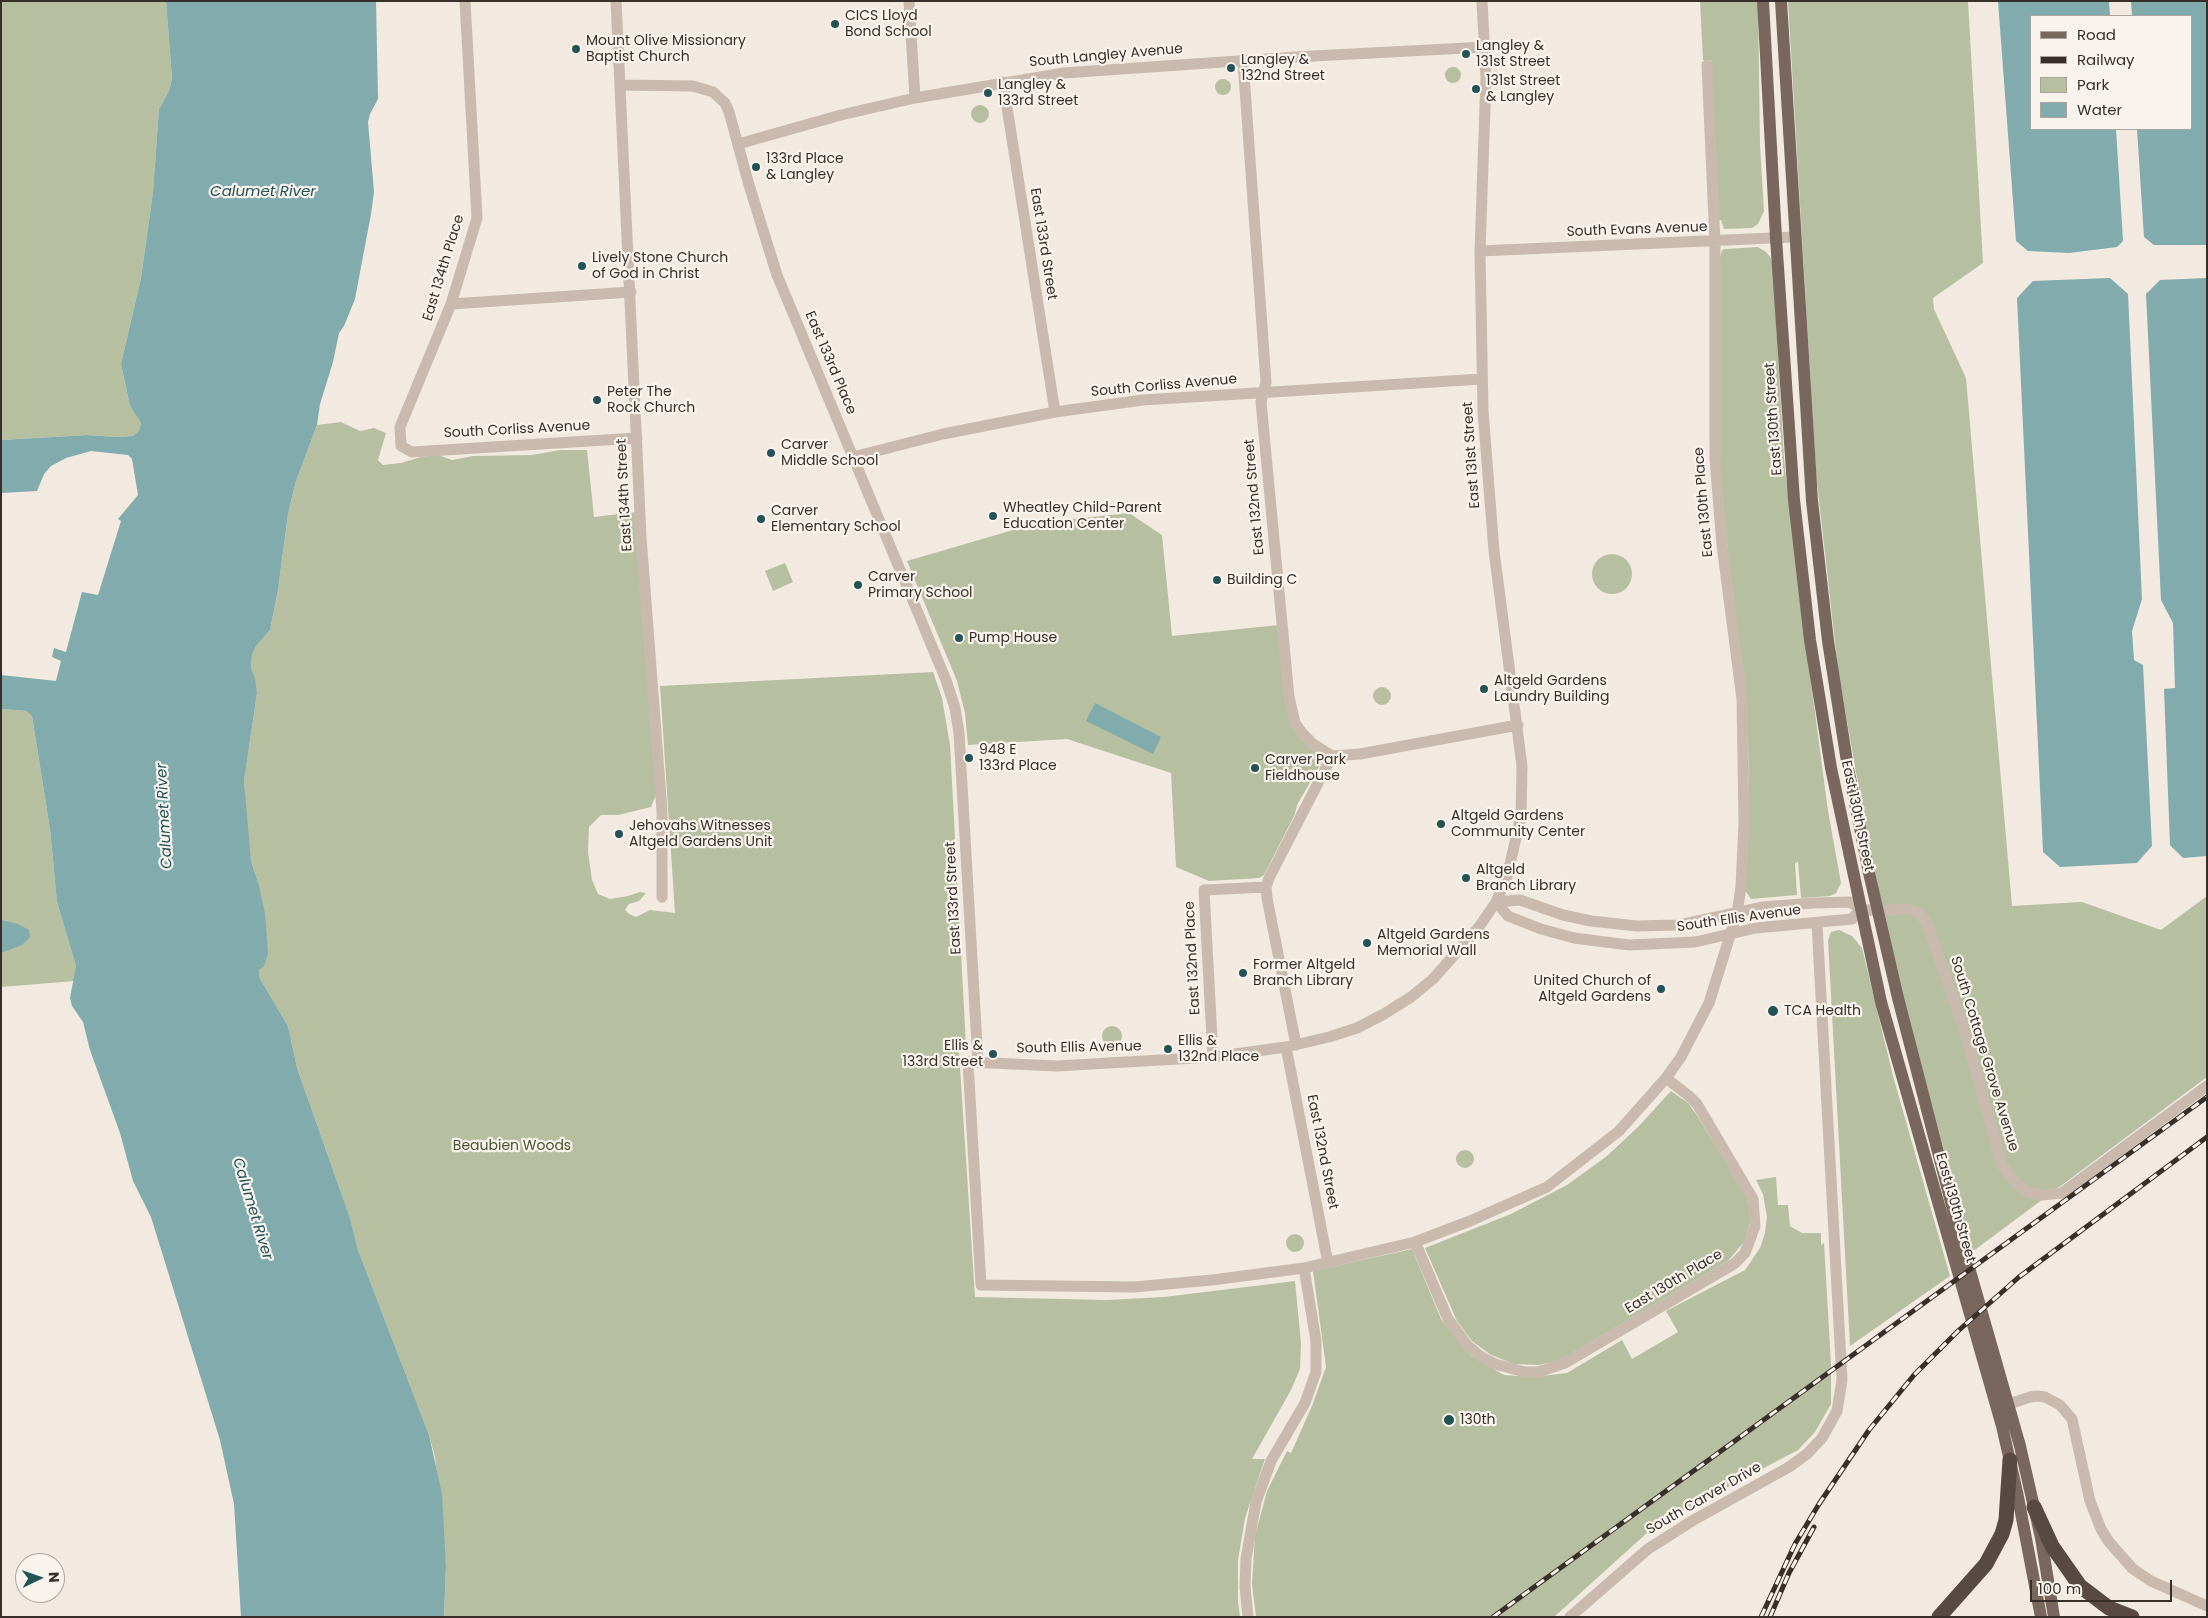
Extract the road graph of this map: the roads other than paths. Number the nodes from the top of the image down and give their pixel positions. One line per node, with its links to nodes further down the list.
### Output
1 (465, 1): 19 (street, East 134th Place)
2 (616, 1): 11 (street, East 134th Street)
3 (909, 1): 12 (street)
4 (1482, 1): 7 (street, East 131st Street)
5 (1763, 1): 15 (main road, East 130th Street)
6 (1781, 1): 14 (main road, East 130th Street)
7 (1485, 47): 8 (street, South Langley Avenue); 17 (street, East 131st Street)
8 (1242, 60): 10 (street, South Langley Avenue); 21 (street, East 132nd Street)
9 (1707, 65): 16 (street, East 130th Place)
10 (1003, 82): 12 (street, South Langley Avenue); 22 (street, East 133rd Street)
11 (620, 85): 13 (street, East 133rd Place); 18 (street, East 134th Street)
12 (915, 98): 13 (street, South Langley Avenue)
13 (738, 144): 25 (street, East 133rd Place)
14 (1794, 237): 15 (street, South Evans Avenue); 33 (main road, East 130th Street)
15 (1776, 238): 16 (street, South Evans Avenue); 32 (main road, East 130th Street)
16 (1715, 242): 17 (street, South Evans Avenue); 34 (street, East 130th Place)
17 (1480, 252): 20 (street, East 131st Street)
18 (630, 292): 19 (street); 23 (street, East 134th Street)
19 (452, 304): 24 (street, East 134th Place)
20 (1482, 380): 21 (street, South Corliss Avenue); 26 (street, East 131st Street)
21 (1262, 392): 22 (street, South Corliss Avenue); 28 (street, East 132nd Street)
22 (1054, 412): 25 (street, South Corliss Avenue)
23 (637, 438): 24 (street, South Corliss Avenue); 30 (street, East 134th Street)
24 (401, 446)
25 (853, 458): 27 (street, East 133rd Place)
26 (1518, 725): 28 (street); 31 (street, East 131st Street)
27 (959, 733): 39 (street, East 133rd Street)
28 (1332, 756): 29 (street)
29 (1266, 887): 37 (street, East 132nd Street); 38 (street, East 132nd Place)
30 (662, 897)
31 (1496, 902): 34 (street, South Ellis Avenue); 36 (street, South Ellis Avenue); 37 (street, South Ellis Avenue)
32 (1861, 909): 33 (street, South Cottage Grove Avenue); 34 (street, South Ellis Avenue); 35 (street, South Ellis Avenue); 42 (main road, East 130th Street)
33 (1878, 911): 41 (street, South Cottage Grove Avenue); 42 (main road, East 130th Street)
34 (1737, 912): 36 (street, East 130th Place)
35 (1817, 923): 36 (street, South Ellis Avenue); 52 (street, South Carver Drive)
36 (1731, 934): 40 (street, East 130th Place)
37 (1291, 1046): 38 (street, South Ellis Avenue); 44 (street, East 132nd Street)
38 (1213, 1058): 39 (street, South Ellis Avenue)
39 (973, 1062): 46 (street, East 133rd Street)
40 (1666, 1078): 43 (street, East 130th Place); 43 (street, East 130th Place)
41 (2207, 1086)
42 (1952, 1231): 47 (main road, East 130th Street)
43 (1415, 1242): 44 (street, East 130th Place)
44 (1328, 1263): 45 (street, East 130th Place)
45 (1304, 1268): 46 (street, East 130th Place); 51 (street)
46 (981, 1285)
47 (2002, 1406): 48 (main road, East 130th Street); 49 (main road, East 130th Street); 50 (street)
48 (2010, 1460): 53 (highway); 54 (main road, East 130th Street)
49 (2034, 1507): 55 (main road, East 130th Street); 56 (highway)
50 (2207, 1606)
51 (1248, 1617)
52 (1570, 1617)
53 (1939, 1617)
54 (2041, 1617)
55 (2054, 1617)
56 (2132, 1617)

